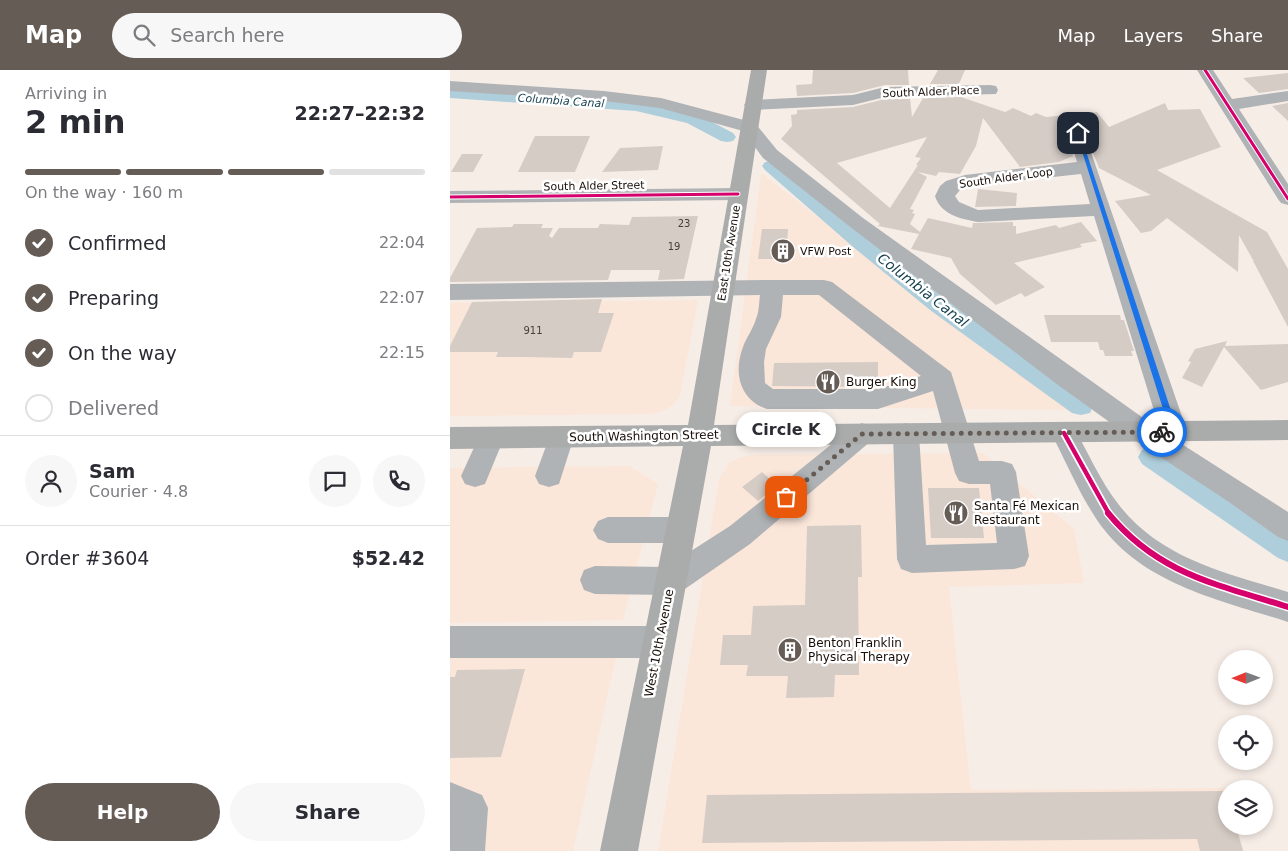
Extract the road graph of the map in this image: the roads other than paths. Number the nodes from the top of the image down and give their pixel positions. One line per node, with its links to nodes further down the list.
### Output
1 (759, 70): 7 (main road, East 10th Avenue)
2 (1205, 70): 6 (street)
3 (450, 86): 8 (street)
4 (990, 90): 7 (street, South Alder Place)
5 (1288, 96): 6 (street)
6 (1227, 104): 11 (street)
7 (753, 105): 8 (main road, East 10th Avenue)
8 (750, 127): 12 (main road, East 10th Avenue); 22 (street)
9 (1078, 133): 10 (street)
10 (1088, 167): 15 (street); 15 (street, South Alder Loop)
11 (1281, 176): 14 (street)
12 (738, 194): 13 (street, South Alder Street); 16 (main road, East 10th Avenue)
13 (450, 197)
14 (1288, 199)
15 (1102, 209): 23 (street)
16 (723, 287): 17 (street); 18 (street); 27 (main road, East 10th Avenue)
17 (772, 287): 19 (street); 19 (street)
18 (450, 292)
19 (942, 379): 26 (street)
20 (1288, 430): 23 (main road, South Washington Street)
21 (1064, 432): 22 (main road, South Washington Street); 26 (main road, South Washington Street); 38 (street)
22 (1142, 432): 23 (main road, South Washington Street); 33 (street)
23 (1174, 432)
24 (862, 434): 25 (main road, South Washington Street); 27 (main road, South Washington Street); 37 (street)
25 (906, 434): 26 (main road, South Washington Street); 26 (street)
26 (958, 434)
27 (699, 436): 28 (main road, South Washington Street); 35 (main road, West 10th Avenue)
28 (561, 437): 30 (main road, South Washington Street); 32 (street)
29 (450, 438): 30 (main road, South Washington Street)
30 (491, 438): 31 (street)
31 (476, 476)
32 (549, 476)
33 (1288, 528)
34 (608, 530): 35 (street)
35 (681, 530): 37 (main road, West 10th Avenue)
36 (595, 580): 37 (street)
37 (671, 581): 40 (main road, West 10th Avenue)
38 (1288, 607)
39 (450, 642): 40 (street)
40 (659, 642): 43 (main road, West 10th Avenue)
41 (450, 801): 42 (street)
42 (466, 851)
43 (619, 851)

